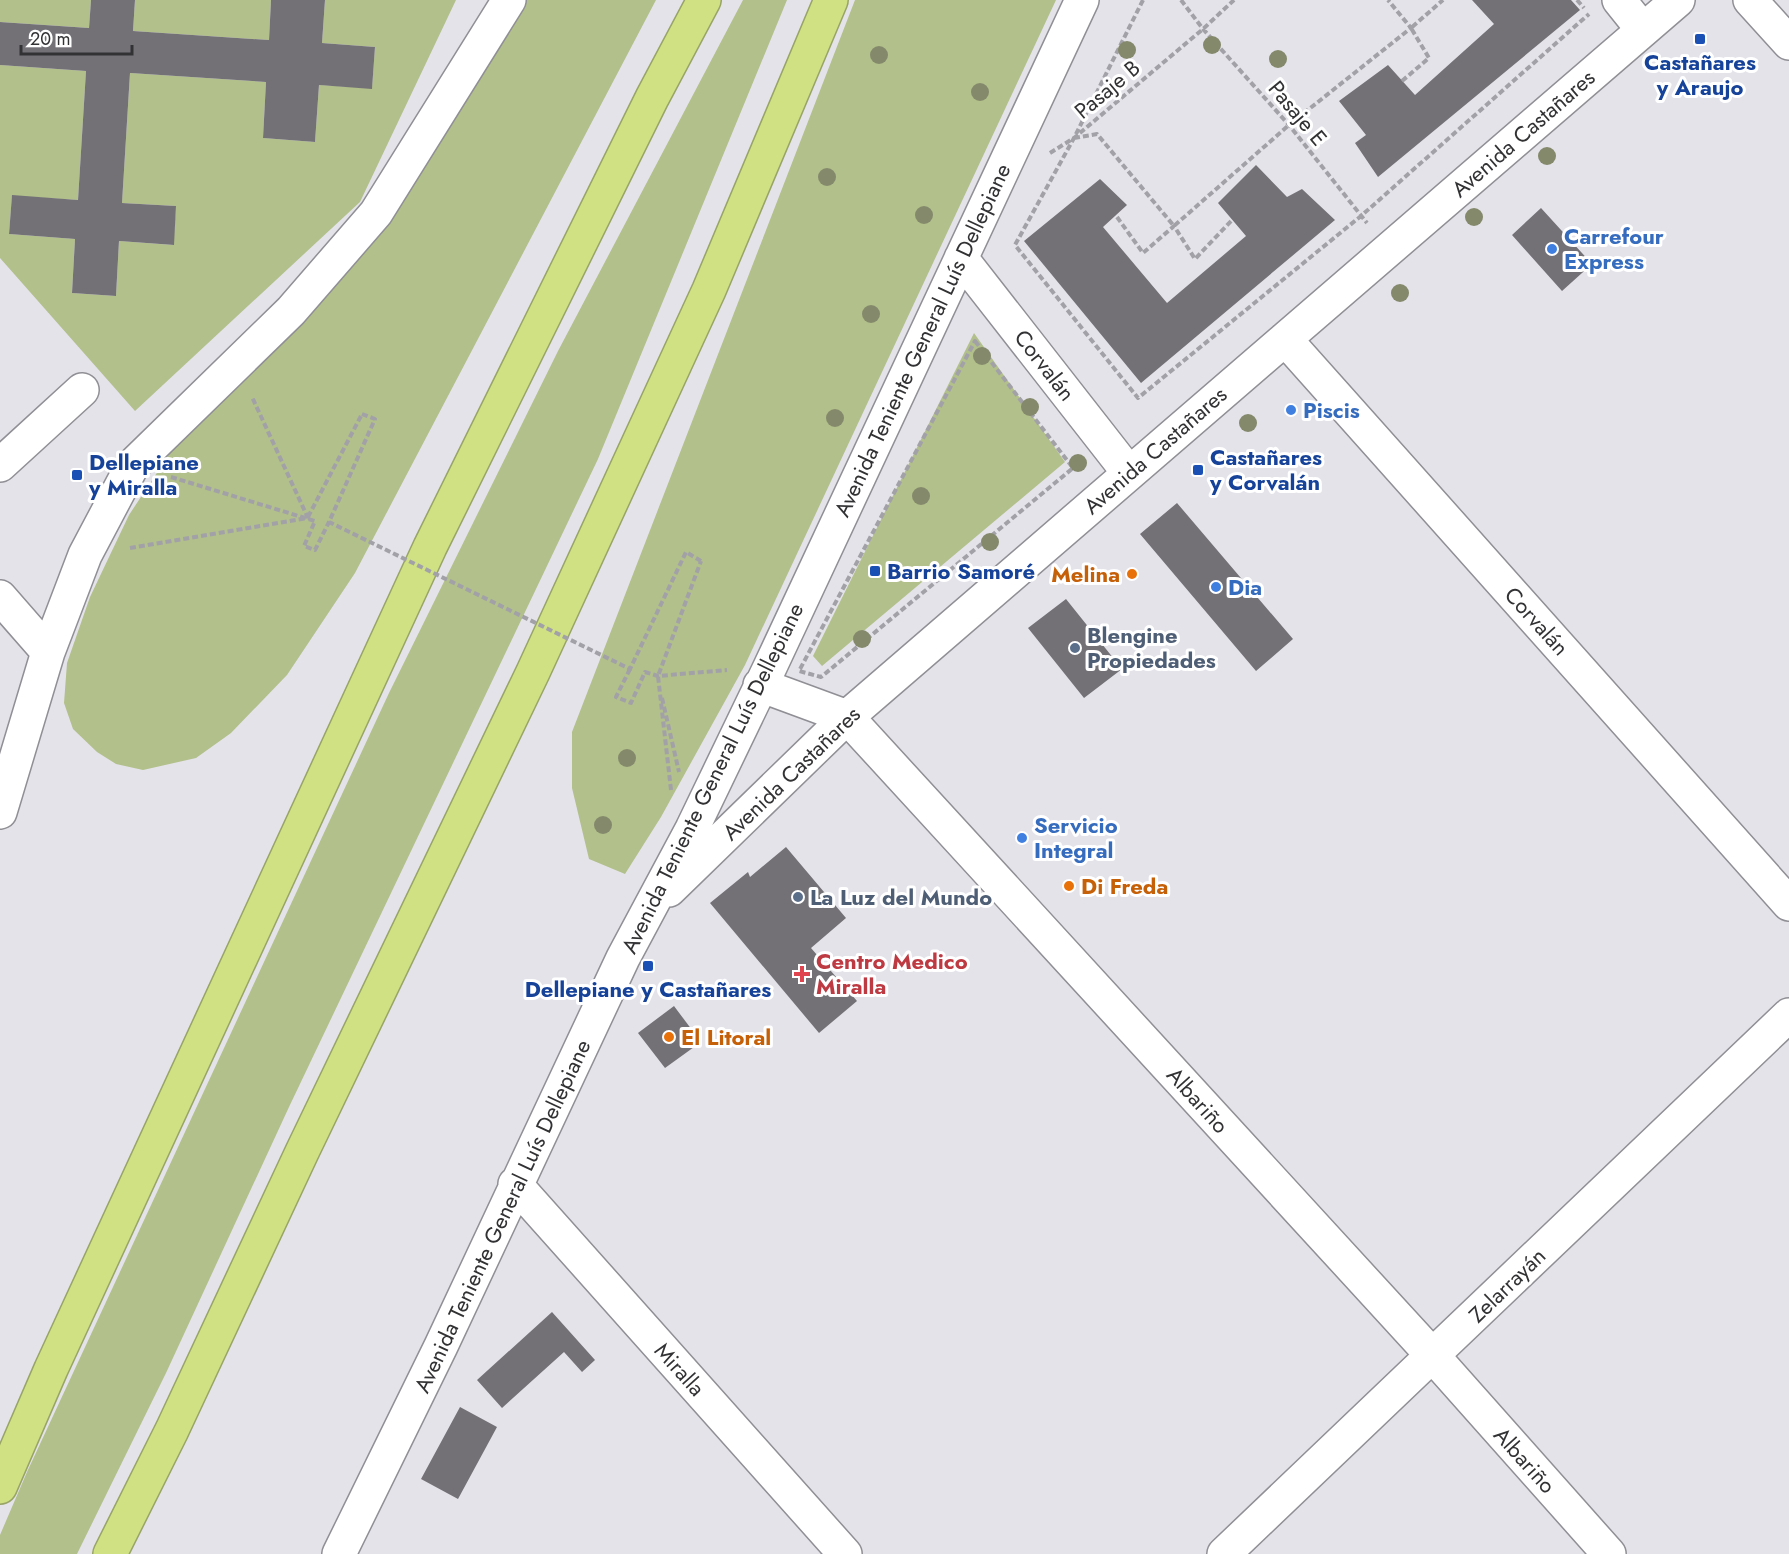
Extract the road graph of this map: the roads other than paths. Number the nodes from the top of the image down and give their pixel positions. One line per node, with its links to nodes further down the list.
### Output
1 (509, 0): 16 (street)
2 (704, 0): 25 (highway)
3 (831, 0): 26 (highway)
4 (1082, 0): 10 (street, Avenida Teniente General Luís Dellepiane)
5 (1619, 0): 8 (street)
6 (1678, 0): 8 (street, Avenida Castañares)
7 (1750, 0): 9 (street)
8 (1643, 30): 11 (street, Avenida Castañares)
9 (1789, 43)
10 (961, 258): 14 (street, Corvalán); 17 (street, Avenida Teniente General Luís Dellepiane)
11 (1285, 339): 14 (street, Avenida Castañares); 20 (street, Corvalán)
12 (82, 390): 13 (street)
13 (0, 465)
14 (1129, 473): 18 (street, Avenida Castañares)
15 (0, 597): 16 (street)
16 (48, 652): 19 (street)
17 (765, 676): 18 (street, Albariño); 21 (street, Avenida Teniente General Luís Dellepiane)
18 (848, 717): 21 (street, Avenida Castañares); 24 (street, Albariño)
19 (0, 812)
20 (1789, 904)
21 (644, 914): 23 (street, Avenida Teniente General Luís Dellepiane)
22 (1789, 1015): 24 (street, Zelarrayán)
23 (515, 1184): 27 (street, Avenida Teniente General Luís Dellepiane); 28 (street, Miralla)
24 (1433, 1356): 29 (street, Zelarrayán); 30 (street, Albariño)
25 (0, 1487)
26 (110, 1554)
27 (339, 1554)
28 (845, 1554)
29 (1224, 1554)
30 (1609, 1554)

